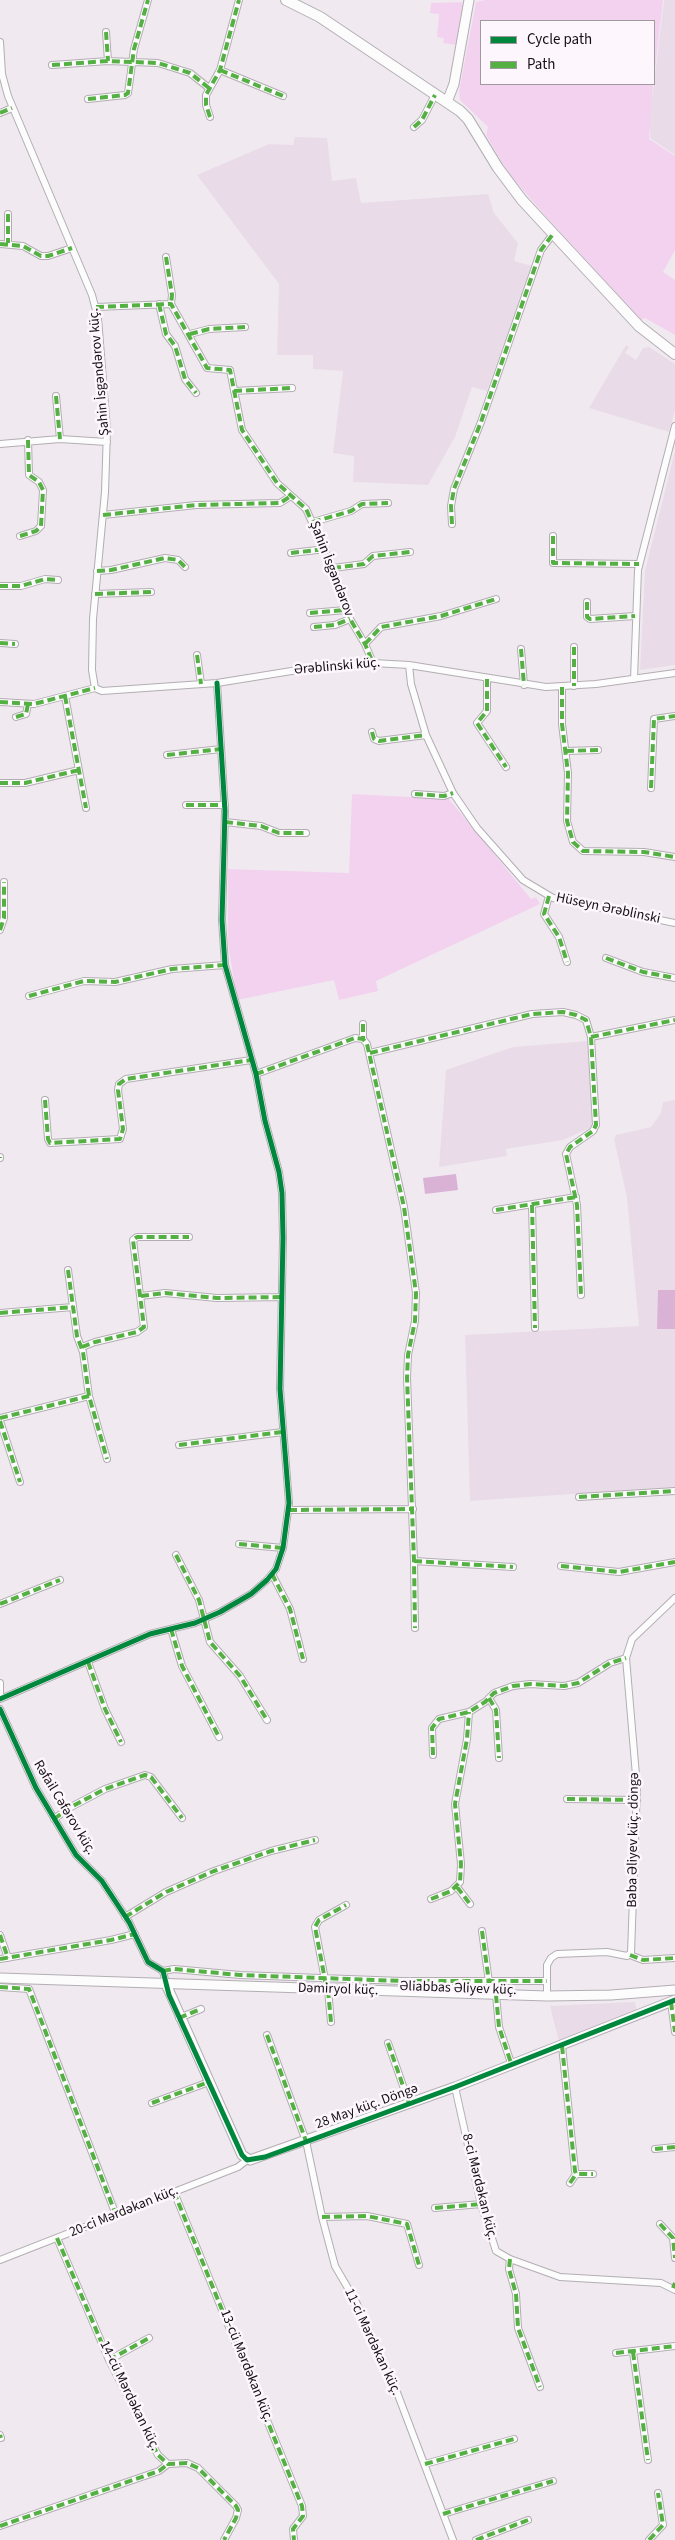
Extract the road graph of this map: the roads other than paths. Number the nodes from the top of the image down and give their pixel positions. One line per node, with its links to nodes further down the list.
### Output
1 (148, 0): 8 (street)
2 (239, 0): 10 (street)
3 (286, 0): 12 (main road)
4 (469, 0): 15 (main road)
5 (106, 32): 7 (street)
6 (0, 42): 16 (street, Şahin İsgəndərov küç.)
7 (108, 61): 8 (street); 9 (street)
8 (132, 61): 11 (street); 14 (street)
9 (52, 65)
10 (220, 70): 11 (street); 13 (street)
11 (209, 88): 18 (street)
12 (435, 95): 15 (main road); 19 (street)
13 (283, 96)
14 (88, 99)
15 (447, 102): 21 (main road)
16 (12, 108): 17 (street); 24 (street, Şahin İsgəndərov küç.)
17 (0, 113)
18 (210, 117)
19 (414, 128)
20 (8, 214): 22 (street)
21 (553, 234): 31 (main road); 45 (street)
22 (8, 243): 23 (street); 24 (street)
23 (0, 244)
24 (72, 248): 28 (street, Şahin İsgəndərov küç.)
25 (166, 257): 27 (street)
26 (159, 304): 27 (street); 28 (street); 34 (street)
27 (171, 304): 30 (street, Şahin İsgəndərov)
28 (96, 307): 39 (street, Şahin İsgəndərov küç.)
29 (245, 327): 30 (street)
30 (190, 334): 33 (street, Şahin İsgəndərov)
31 (675, 354)
32 (292, 388): 33 (street)
33 (234, 391): 41 (street, Şahin İsgəndərov)
34 (196, 393)
35 (56, 396): 37 (street)
36 (675, 426): 51 (street)
37 (60, 439): 38 (street); 39 (street)
38 (28, 440): 40 (street); 46 (street)
39 (107, 442): 43 (street, Şahin İsgəndərov küç.)
40 (0, 444)
41 (291, 496): 43 (street); 44 (street, Şahin İsgəndərov)
42 (388, 503): 44 (street)
43 (103, 515): 54 (street, Şahin İsgəndərov küç.)
44 (313, 522): 48 (street, Şahin İsgəndərov)
45 (452, 524)
46 (20, 536)
47 (553, 536): 51 (street)
48 (326, 550): 50 (street); 53 (street, Şahin İsgəndərov)
49 (410, 552): 53 (street)
50 (291, 553)
51 (639, 564): 63 (street)
52 (185, 567): 54 (street)
53 (333, 568): 61 (street, Şahin İsgəndərov)
54 (97, 571): 58 (street, Şahin İsgəndərov küç.)
55 (58, 580): 56 (street)
56 (0, 586)
57 (151, 592): 58 (street)
58 (95, 594): 82 (street, Şahin İsgəndərov küç.)
59 (496, 599): 68 (street)
60 (587, 602): 63 (street)
61 (346, 610): 62 (street); 64 (street, Şahin İsgəndərov)
62 (310, 613)
63 (635, 616): 76 (street)
64 (350, 619): 65 (street); 68 (street, Şahin İsgəndərov)
65 (314, 627)
66 (0, 644): 67 (street)
67 (15, 644)
68 (365, 644): 72 (street, Şahin İsgəndərov)
69 (574, 647): 80 (street)
70 (521, 649): 79 (street)
71 (197, 655): 78 (street)
72 (373, 663): 73 (street, Ərəblinski küç.); 77 (street, Ərəblinski küç.)
73 (409, 665): 75 (street, Ərəblinski küç.); 89 (street, Hüseyn Ərəblinski)
74 (675, 673): 76 (street, Ərəblinski küç.)
75 (487, 679): 79 (street, Ərəblinski küç.); 94 (street)
76 (634, 679): 80 (street, Ərəblinski küç.)
77 (217, 683): 78 (street, Ərəblinski küç.); 90 (street)
78 (201, 684): 82 (street, Ərəblinski küç.)
79 (524, 685): 81 (street, Ərəblinski küç.)
80 (574, 686): 81 (street, Ərəblinski küç.)
81 (562, 687): 92 (street)
82 (95, 688): 83 (street, Ərəblinski küç.)
83 (65, 696): 85 (street, Ərəblinski küç.); 95 (street)
84 (0, 702): 85 (street, Ərəblinski küç.)
85 (28, 704): 87 (street)
86 (675, 716): 97 (street)
87 (16, 717)
88 (372, 732): 89 (street)
89 (426, 735): 98 (street, Hüseyn Ərəblinski)
90 (221, 749): 93 (street); 101 (street)
91 (598, 750): 92 (street)
92 (566, 751): 105 (street)
93 (167, 755)
94 (506, 768)
95 (79, 770): 96 (street); 102 (street)
96 (0, 783)
97 (651, 788)
98 (453, 793): 99 (street); 107 (street, Hüseyn Ərəblinski)
99 (415, 794)
100 (186, 805): 101 (street)
101 (225, 805): 103 (street)
102 (86, 808)
103 (225, 822): 104 (street); 112 (street)
104 (306, 833)
105 (675, 857)
106 (4, 882): 109 (street)
107 (548, 896): 108 (street, Hüseyn Ərəblinski); 111 (street)
108 (675, 923)
109 (0, 930)
110 (606, 958): 113 (street)
111 (567, 962)
112 (225, 965): 114 (street); 120 (street)
113 (675, 978)
114 (29, 996)
115 (675, 1020): 117 (street)
116 (363, 1024): 118 (street)
117 (591, 1038): 119 (street); 123 (street)
118 (363, 1039): 119 (street); 121 (street)
119 (370, 1053): 143 (street)
120 (252, 1060): 121 (street); 122 (street)
121 (256, 1074): 130 (street)
122 (45, 1100)
123 (576, 1197): 124 (street); 128 (street)
124 (532, 1205): 125 (street); 133 (street)
125 (496, 1210)
126 (189, 1237): 129 (street)
127 (68, 1270): 131 (street)
128 (581, 1295)
129 (141, 1296): 130 (street); 134 (street)
130 (282, 1297): 137 (street)
131 (73, 1307): 132 (street); 134 (street)
132 (0, 1313)
133 (535, 1328)
134 (82, 1347): 135 (street)
135 (89, 1396): 136 (street); 139 (street)
136 (0, 1419): 140 (street)
137 (283, 1432): 138 (street); 144 (street)
138 (179, 1445)
139 (107, 1459)
140 (20, 1482)
141 (675, 1491): 142 (street)
142 (579, 1497)
143 (412, 1509): 144 (street); 148 (street)
144 (289, 1510): 146 (street)
145 (239, 1544): 146 (street)
146 (283, 1548): 152 (street)
147 (176, 1555): 156 (street)
148 (414, 1561): 151 (street); 157 (street)
149 (675, 1562): 150 (street)
150 (561, 1566)
151 (514, 1568)
152 (272, 1574): 156 (street); 160 (street)
153 (60, 1580): 155 (street)
154 (675, 1598): 159 (street, Baba Əliyev küç. döngə)
155 (0, 1604)
156 (204, 1619): 158 (street); 167 (street)
157 (415, 1628)
158 (171, 1629): 161 (street); 168 (street)
159 (626, 1658): 164 (street); 173 (street, Baba Əliyev küç. döngə)
160 (303, 1659)
161 (88, 1662): 163 (street); 169 (street)
162 (0, 1683): 163 (street)
163 (0, 1698)
164 (489, 1698): 166 (street); 171 (street)
165 (0, 1709): 175 (street, Rəfail Cəfərov küç.)
166 (469, 1712): 170 (street); 177 (street)
167 (266, 1720)
168 (219, 1737)
169 (120, 1742)
170 (433, 1755)
171 (499, 1758)
172 (567, 1799): 173 (street)
173 (637, 1800): 185 (street, Baba Əliyev küç. döngə)
174 (182, 1818): 175 (street)
175 (54, 1819): 181 (street, Rəfail Cəfərov küç.)
176 (314, 1840): 181 (street)
177 (457, 1888): 178 (street); 179 (street)
178 (431, 1899)
179 (470, 1904)
180 (346, 1905): 193 (street)
181 (125, 1916): 183 (street, Rəfail Cəfərov küç.)
182 (482, 1931): 191 (street)
183 (135, 1934): 186 (street); 190 (street, Rəfail Cəfərov küç.)
184 (0, 1935): 186 (street)
185 (630, 1955): 187 (street); 192 (street)
186 (8, 1958): 188 (street)
187 (675, 1958)
188 (0, 1959)
189 (0, 1977): 190 (main road, Dəmiryol küç.)
190 (164, 1978): 193 (main road, Dəmiryol küç.); 193 (street); 200 (main road)
191 (489, 1982): 192 (street); 193 (street)
192 (547, 1982): 196 (street)
193 (326, 1984): 196 (main road, Əliabbas Əliyev küç.); 197 (main road, Dəmiryol küç.); 201 (street)
194 (0, 1987): 221 (street)
195 (675, 1988): 196 (main road, Əliabbas Əliyev küç.); 197 (main road, Dəmiryol küç.)
196 (547, 1992)
197 (496, 1995): 206 (street)
198 (673, 2001): 202 (street); 205 (main road, 28 May küç. Döngə)
199 (201, 2009): 200 (street)
200 (179, 2018): 207 (main road)
201 (331, 2022)
202 (675, 2032)
203 (267, 2035): 211 (street, 11-ci Mərdəkan küç.)
204 (388, 2043): 210 (street)
205 (562, 2046): 206 (main road, 28 May küç. Döngə); 215 (street)
206 (512, 2066): 208 (main road, 28 May küç. Döngə)
207 (209, 2082): 209 (street); 214 (main road)
208 (455, 2087): 210 (main road, 28 May küç. Döngə); 219 (street, 8-ci Mərdəkan küç.)
209 (152, 2103)
210 (409, 2103): 211 (main road, 28 May küç. Döngə)
211 (306, 2141): 214 (main road, 28 May küç. Döngə); 222 (street, 11-ci Mərdəkan küç.)
212 (675, 2147): 213 (street)
213 (655, 2149)
214 (247, 2160): 218 (street, 20-ci Mərdəkan küç.)
215 (576, 2174): 216 (street); 217 (street)
216 (593, 2174)
217 (570, 2183)
218 (174, 2192): 221 (street, 20-ci Mərdəkan küç.); 246 (street, 13-cü Mərdəkan küç.)
219 (481, 2204): 220 (street); 227 (street, 8-ci Mərdəkan küç.)
220 (435, 2208)
221 (116, 2215): 224 (street, 20-ci Mərdəkan küç.)
222 (322, 2217): 228 (street); 239 (street, 11-ci Mərdəkan küç.)
223 (660, 2224): 225 (street)
224 (57, 2238): 226 (street, 20-ci Mərdəkan küç.); 234 (street, 14-cü Mərdəkan küç.)
225 (675, 2258)
226 (0, 2260)
227 (510, 2260): 229 (street, 8-ci Mərdəkan küç.); 235 (street)
228 (419, 2265)
229 (674, 2287)
230 (149, 2338): 234 (street)
231 (675, 2346): 232 (street)
232 (633, 2352): 233 (street); 237 (street)
233 (616, 2353)
234 (109, 2360): 238 (street, 14-cü Mərdəkan küç.)
235 (540, 2387)
236 (514, 2438): 239 (street)
237 (648, 2460)
238 (168, 2464): 244 (street); 245 (street, 14-cü Mərdəkan küç.)
239 (425, 2464): 242 (street, 11-ci Mərdəkan küç.)
240 (553, 2481): 242 (street)
241 (658, 2494): 249 (street)
242 (443, 2514): 247 (street, 11-ci Mərdəkan küç.)
243 (528, 2520): 248 (street)
244 (0, 2526)
245 (224, 2540)
246 (294, 2540)
247 (453, 2540)
248 (476, 2540)
249 (649, 2540)

